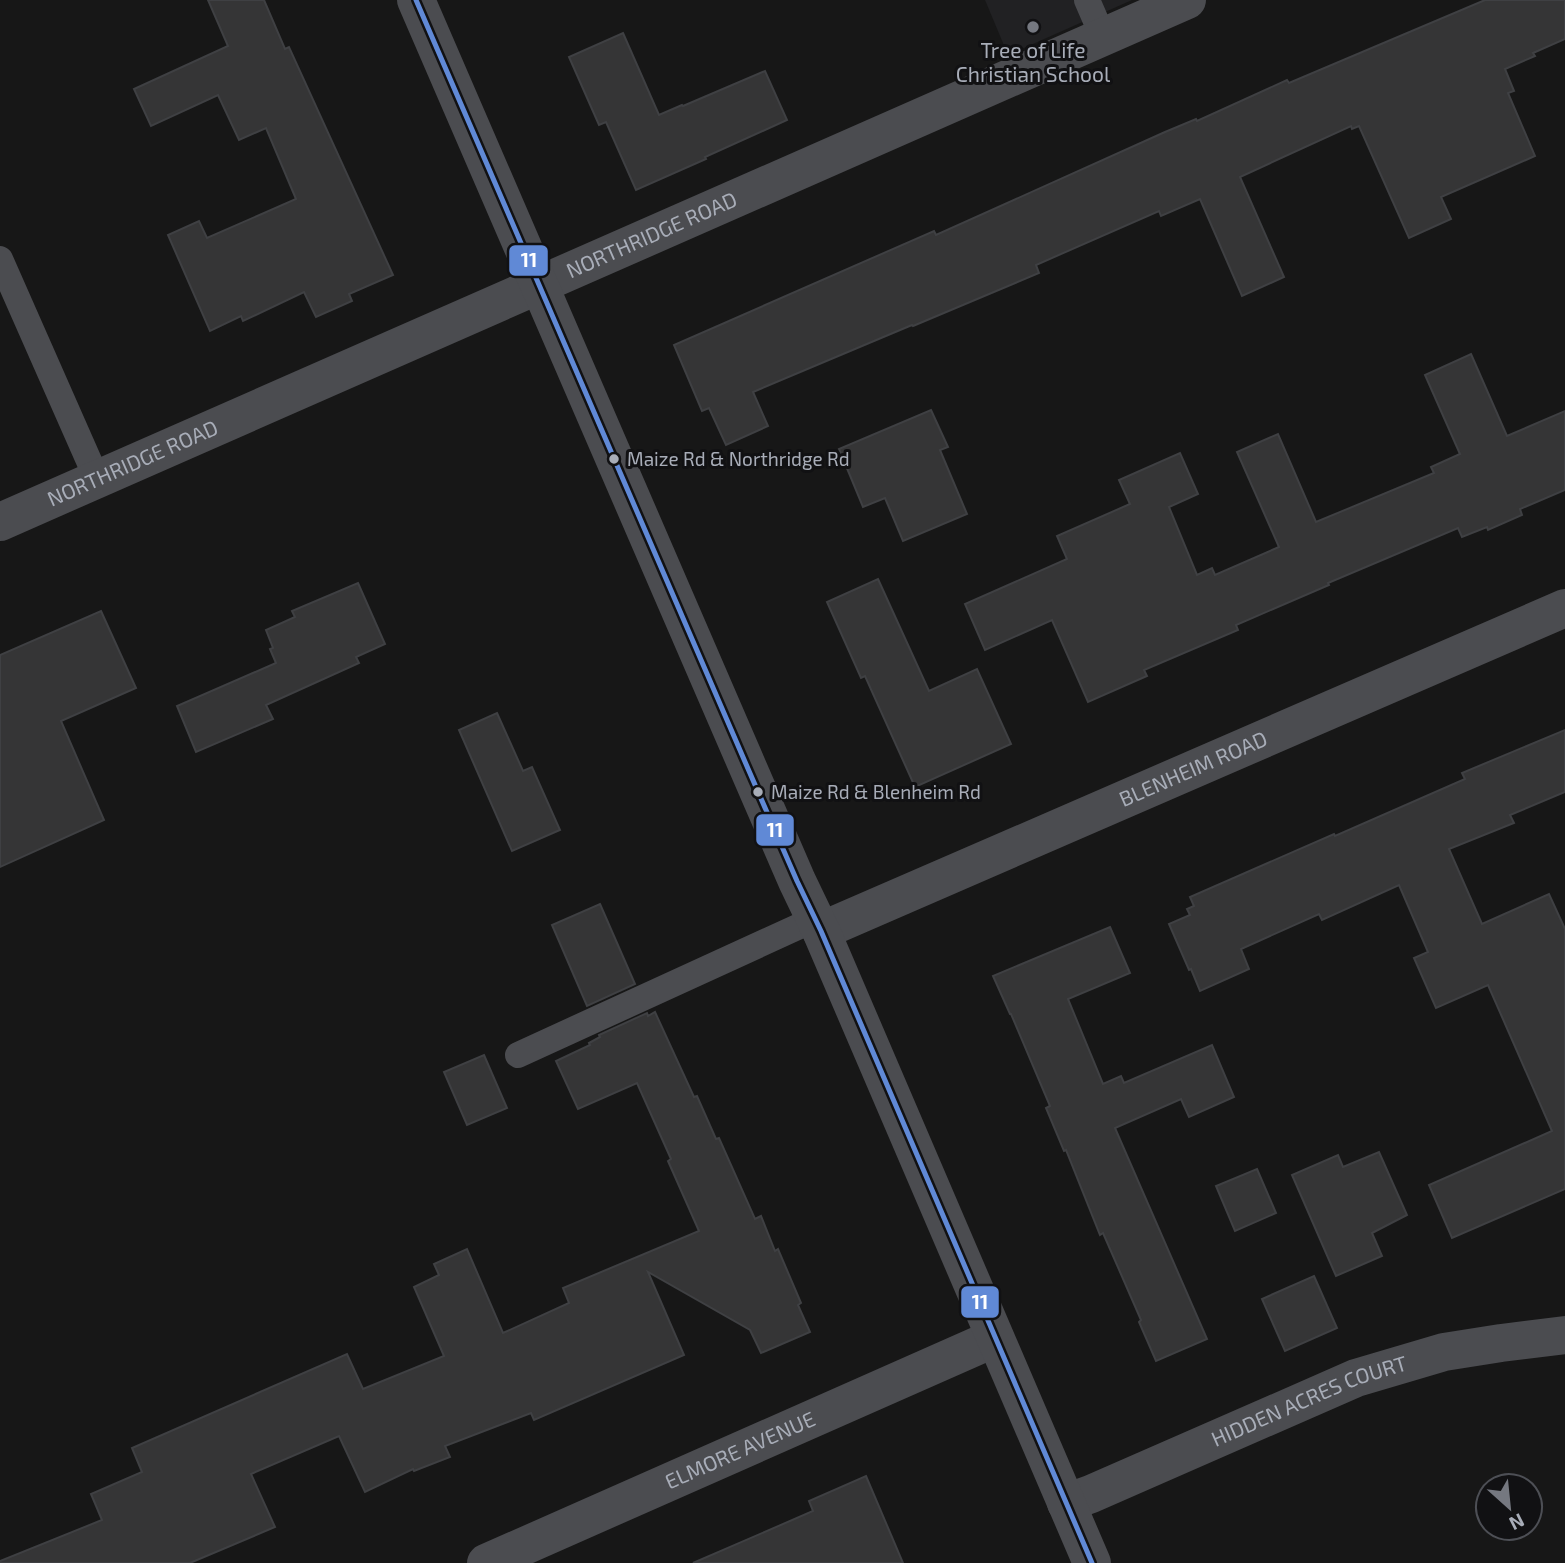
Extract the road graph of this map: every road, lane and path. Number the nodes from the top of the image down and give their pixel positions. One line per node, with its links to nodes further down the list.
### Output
1 (416, 0): 6 (street)
2 (1087, 0): 4 (lane)
3 (1187, 0): 4 (street, NORTHRIDGE ROAD)
4 (1103, 37): 6 (street, NORTHRIDGE ROAD)
5 (0, 259): 7 (lane)
6 (540, 285): 7 (street, NORTHRIDGE ROAD); 10 (street)
7 (97, 479): 8 (street, NORTHRIDGE ROAD)
8 (0, 522)
9 (1565, 608): 10 (street, BLENHEIM ROAD)
10 (818, 925): 11 (lane); 13 (street)
11 (517, 1055)
12 (1565, 1335): 14 (street, HIDDEN ACRES COURT)
13 (995, 1338): 14 (street); 15 (street, ELMORE AVENUE)
14 (1066, 1503): 16 (street)
15 (486, 1563)
16 (1092, 1563)

